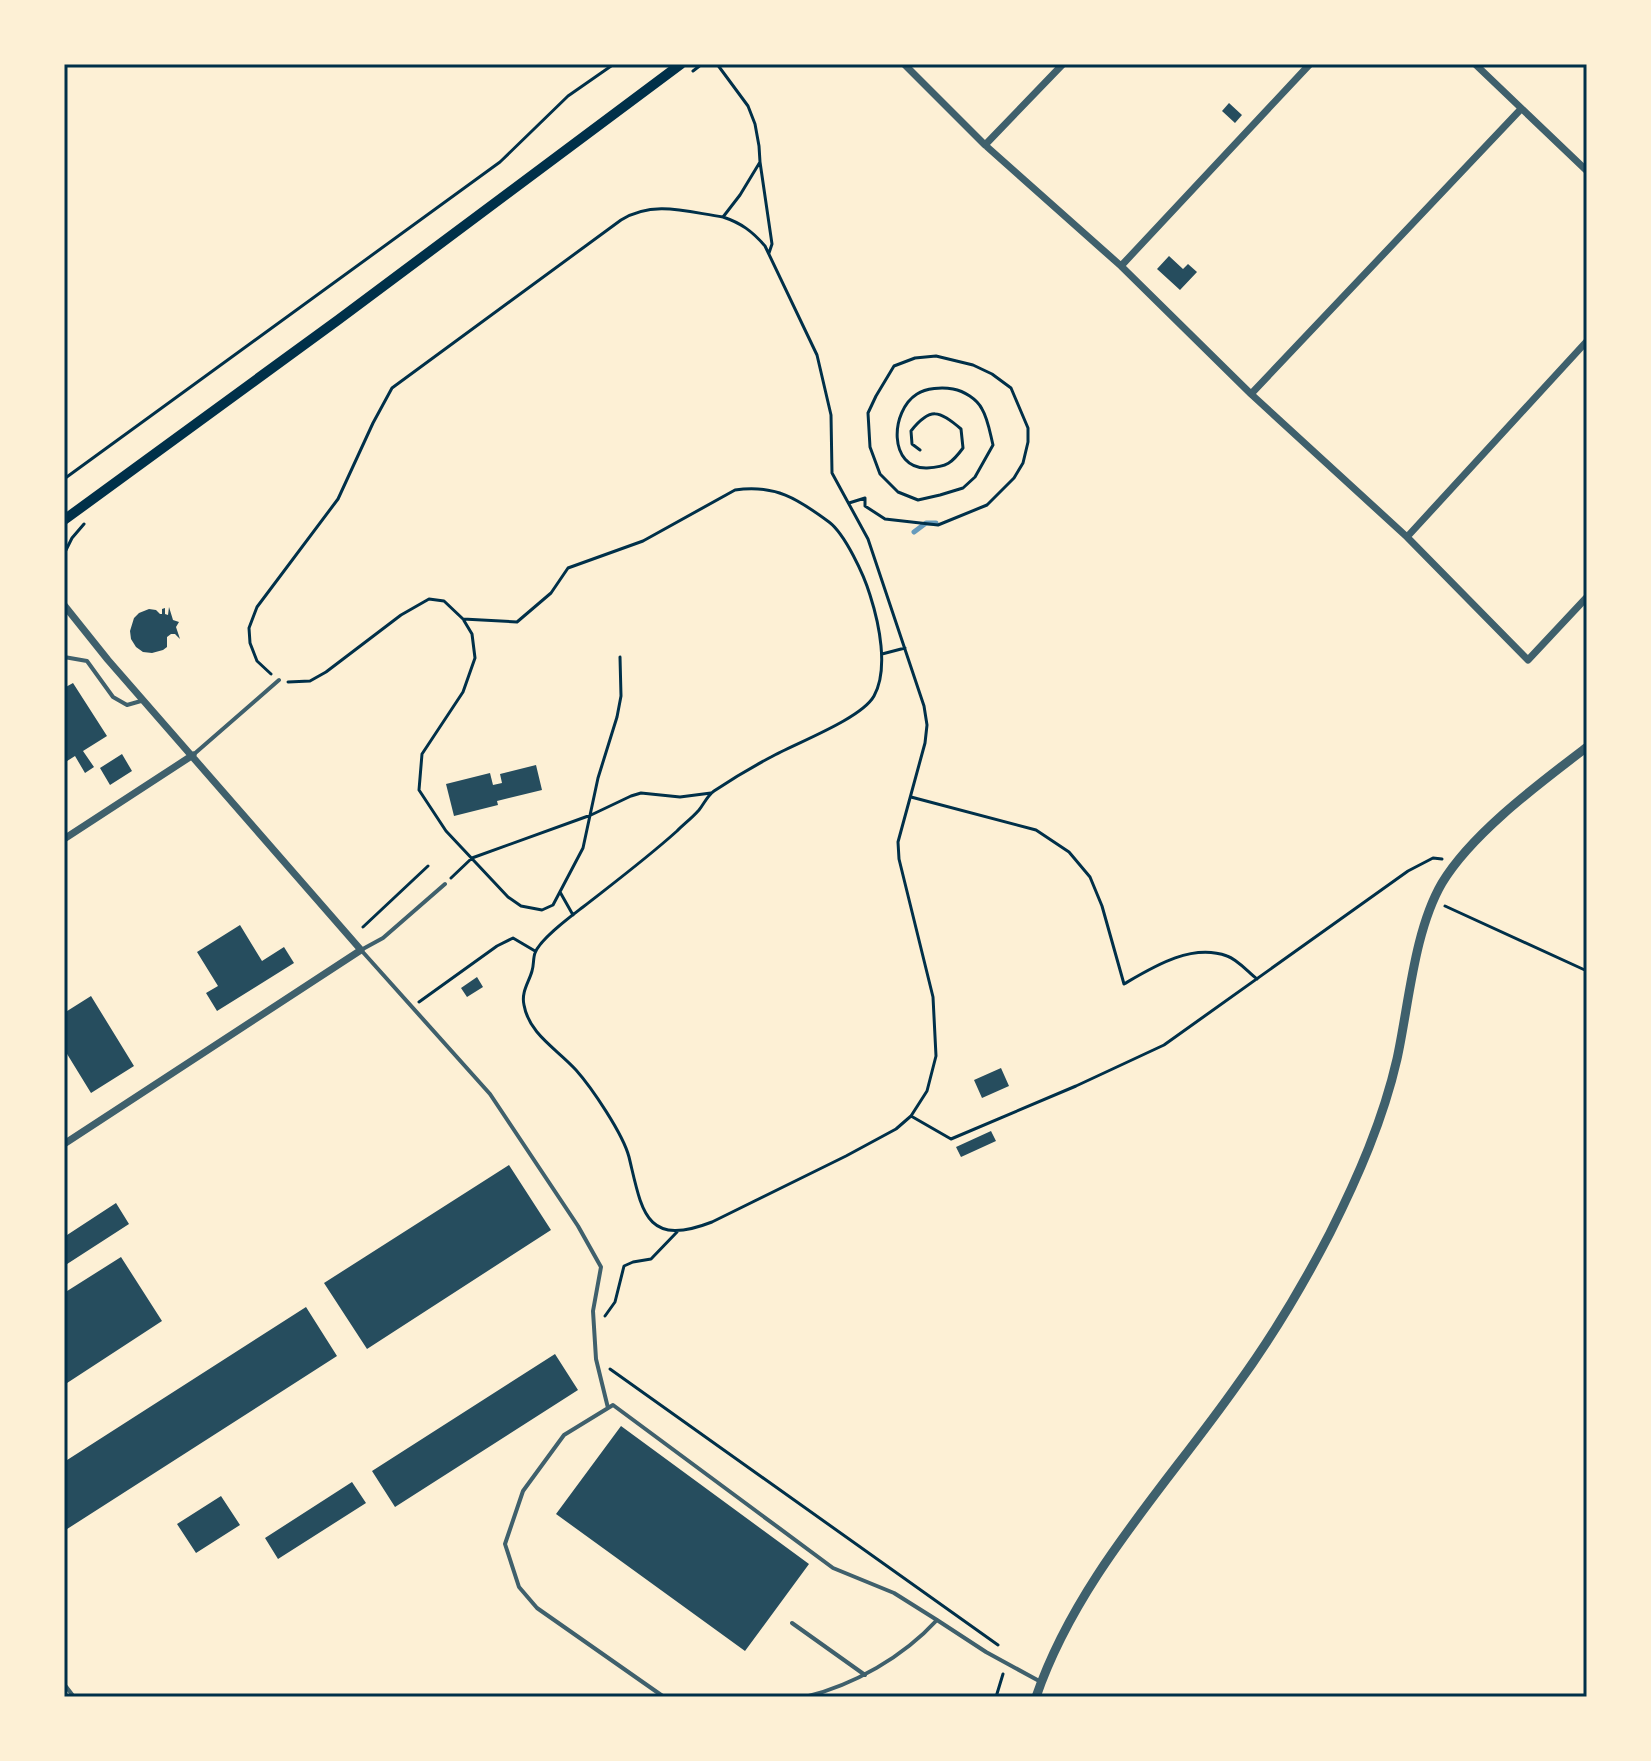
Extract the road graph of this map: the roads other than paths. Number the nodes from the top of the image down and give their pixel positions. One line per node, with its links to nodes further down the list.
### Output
1 (681, 64): 12 (main road)
2 (904, 64): 7 (street)
3 (1063, 64): 7 (street)
4 (1310, 64): 9 (street)
5 (1475, 64): 6 (street)
6 (1521, 109): 8 (street); 11 (street)
7 (985, 145): 9 (street)
8 (1587, 171)
9 (1121, 266): 11 (street)
10 (1587, 341): 13 (street)
11 (1251, 394): 13 (street)
12 (64, 520)
13 (1407, 537): 14 (street)
14 (1587, 597)
15 (64, 605): 18 (street)
16 (64, 657): 18 (lane)
17 (279, 680): 20 (lane)
18 (143, 700): 20 (street)
19 (1587, 747): 29 (street)
20 (193, 755): 21 (street); 23 (street)
21 (64, 839)
22 (445, 884): 23 (lane)
23 (361, 950): 24 (street); 25 (lane)
24 (64, 1144)
25 (608, 1408): 26 (lane); 32 (lane)
26 (937, 1620): 28 (lane); 29 (lane)
27 (792, 1623): 28 (lane)
28 (865, 1675): 33 (lane)
29 (1041, 1682): 34 (street)
30 (64, 1684): 31 (lane)
31 (74, 1697)
32 (664, 1697)
33 (805, 1697)
34 (1036, 1697)

